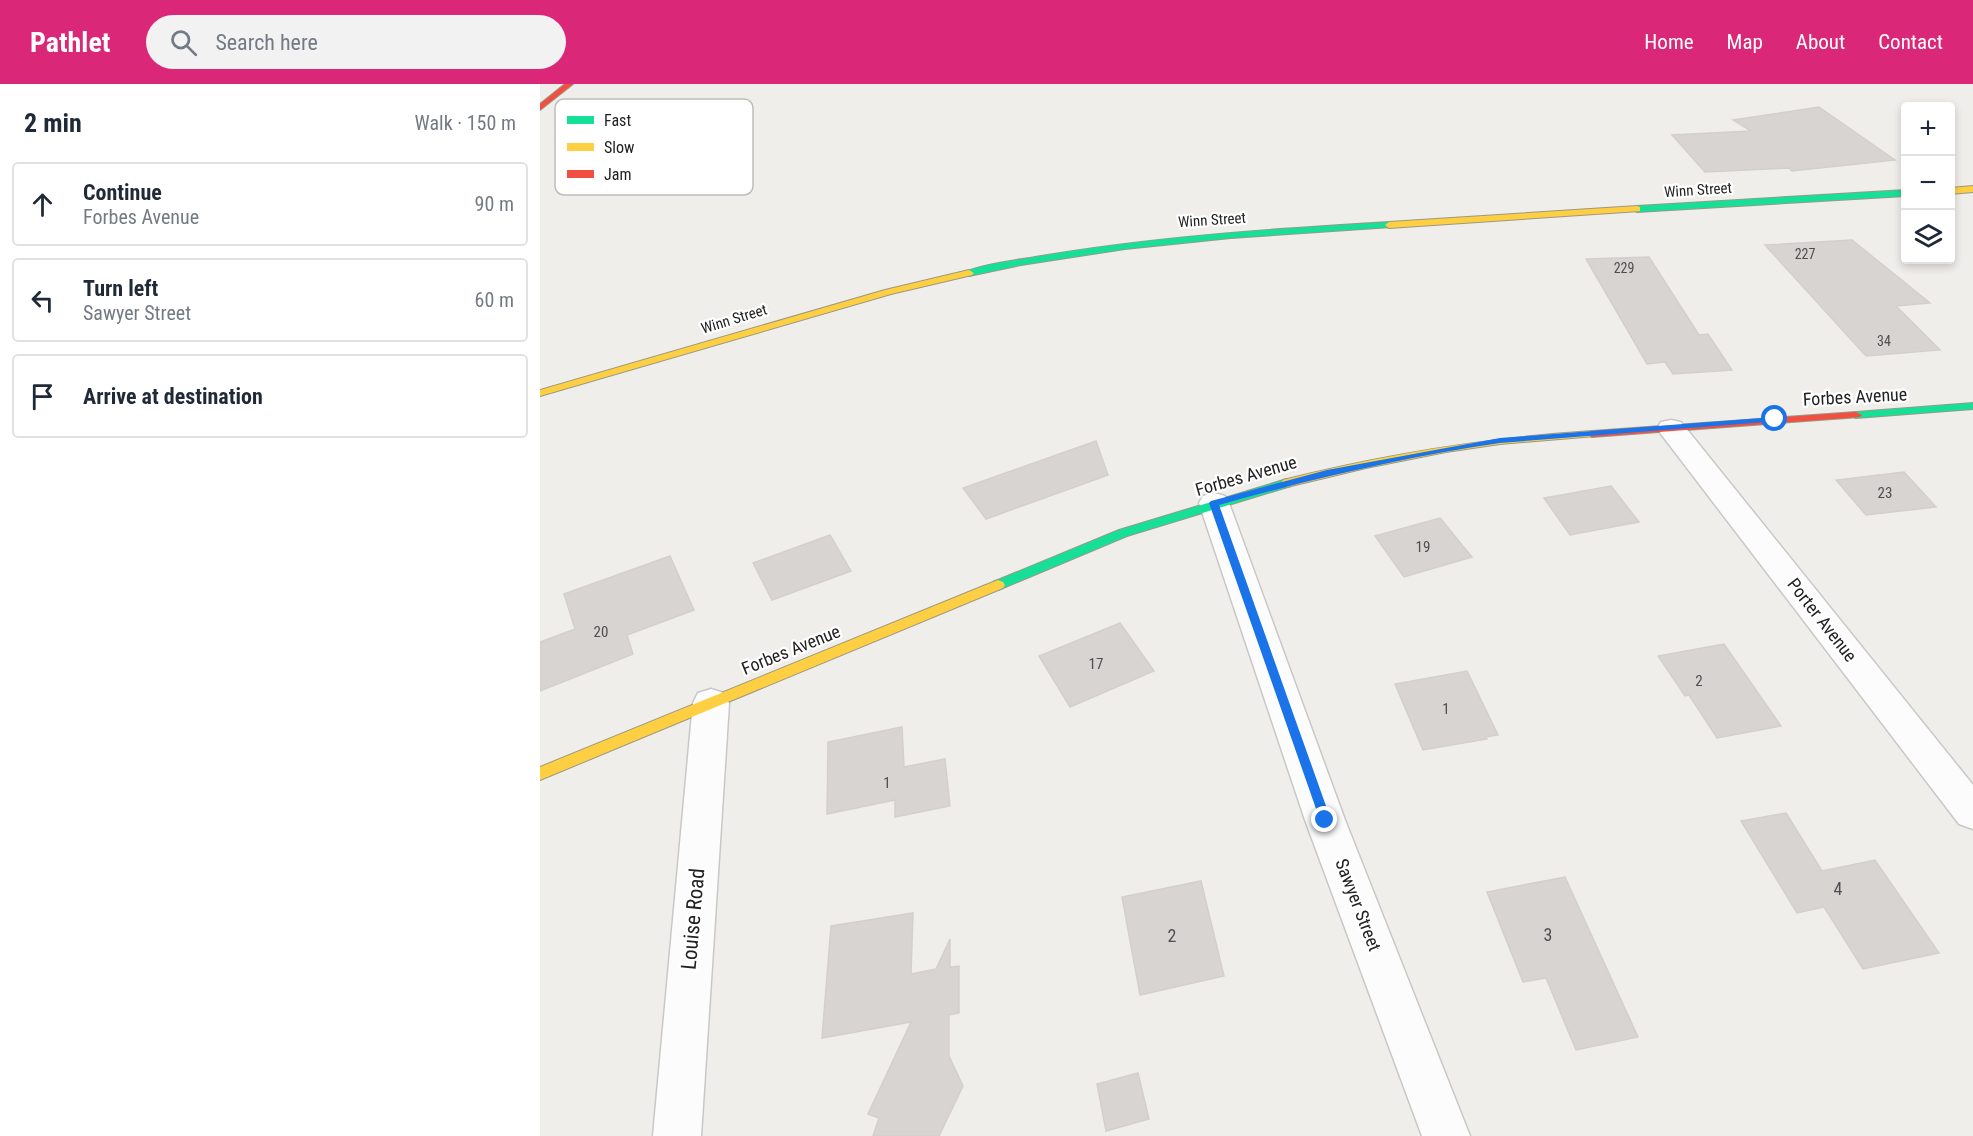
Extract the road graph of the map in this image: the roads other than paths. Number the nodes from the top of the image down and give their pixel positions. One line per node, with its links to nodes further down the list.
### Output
1 (569, 84): 2 (main road)
2 (540, 108)
3 (1973, 189): 4 (main road)
4 (1955, 190)
5 (1901, 193): 6 (main road, Winn Street)
6 (540, 393)
7 (1973, 406): 8 (main road, Forbes Avenue)
8 (1671, 428): 9 (main road, Forbes Avenue); 12 (street, Porter Avenue)
9 (1214, 503): 10 (main road, Forbes Avenue); 14 (street, Sawyer Street)
10 (711, 703): 11 (main road, Forbes Avenue); 13 (street, Louise Road)
11 (540, 774)
12 (1973, 813)
13 (676, 1136)
14 (1446, 1136)

